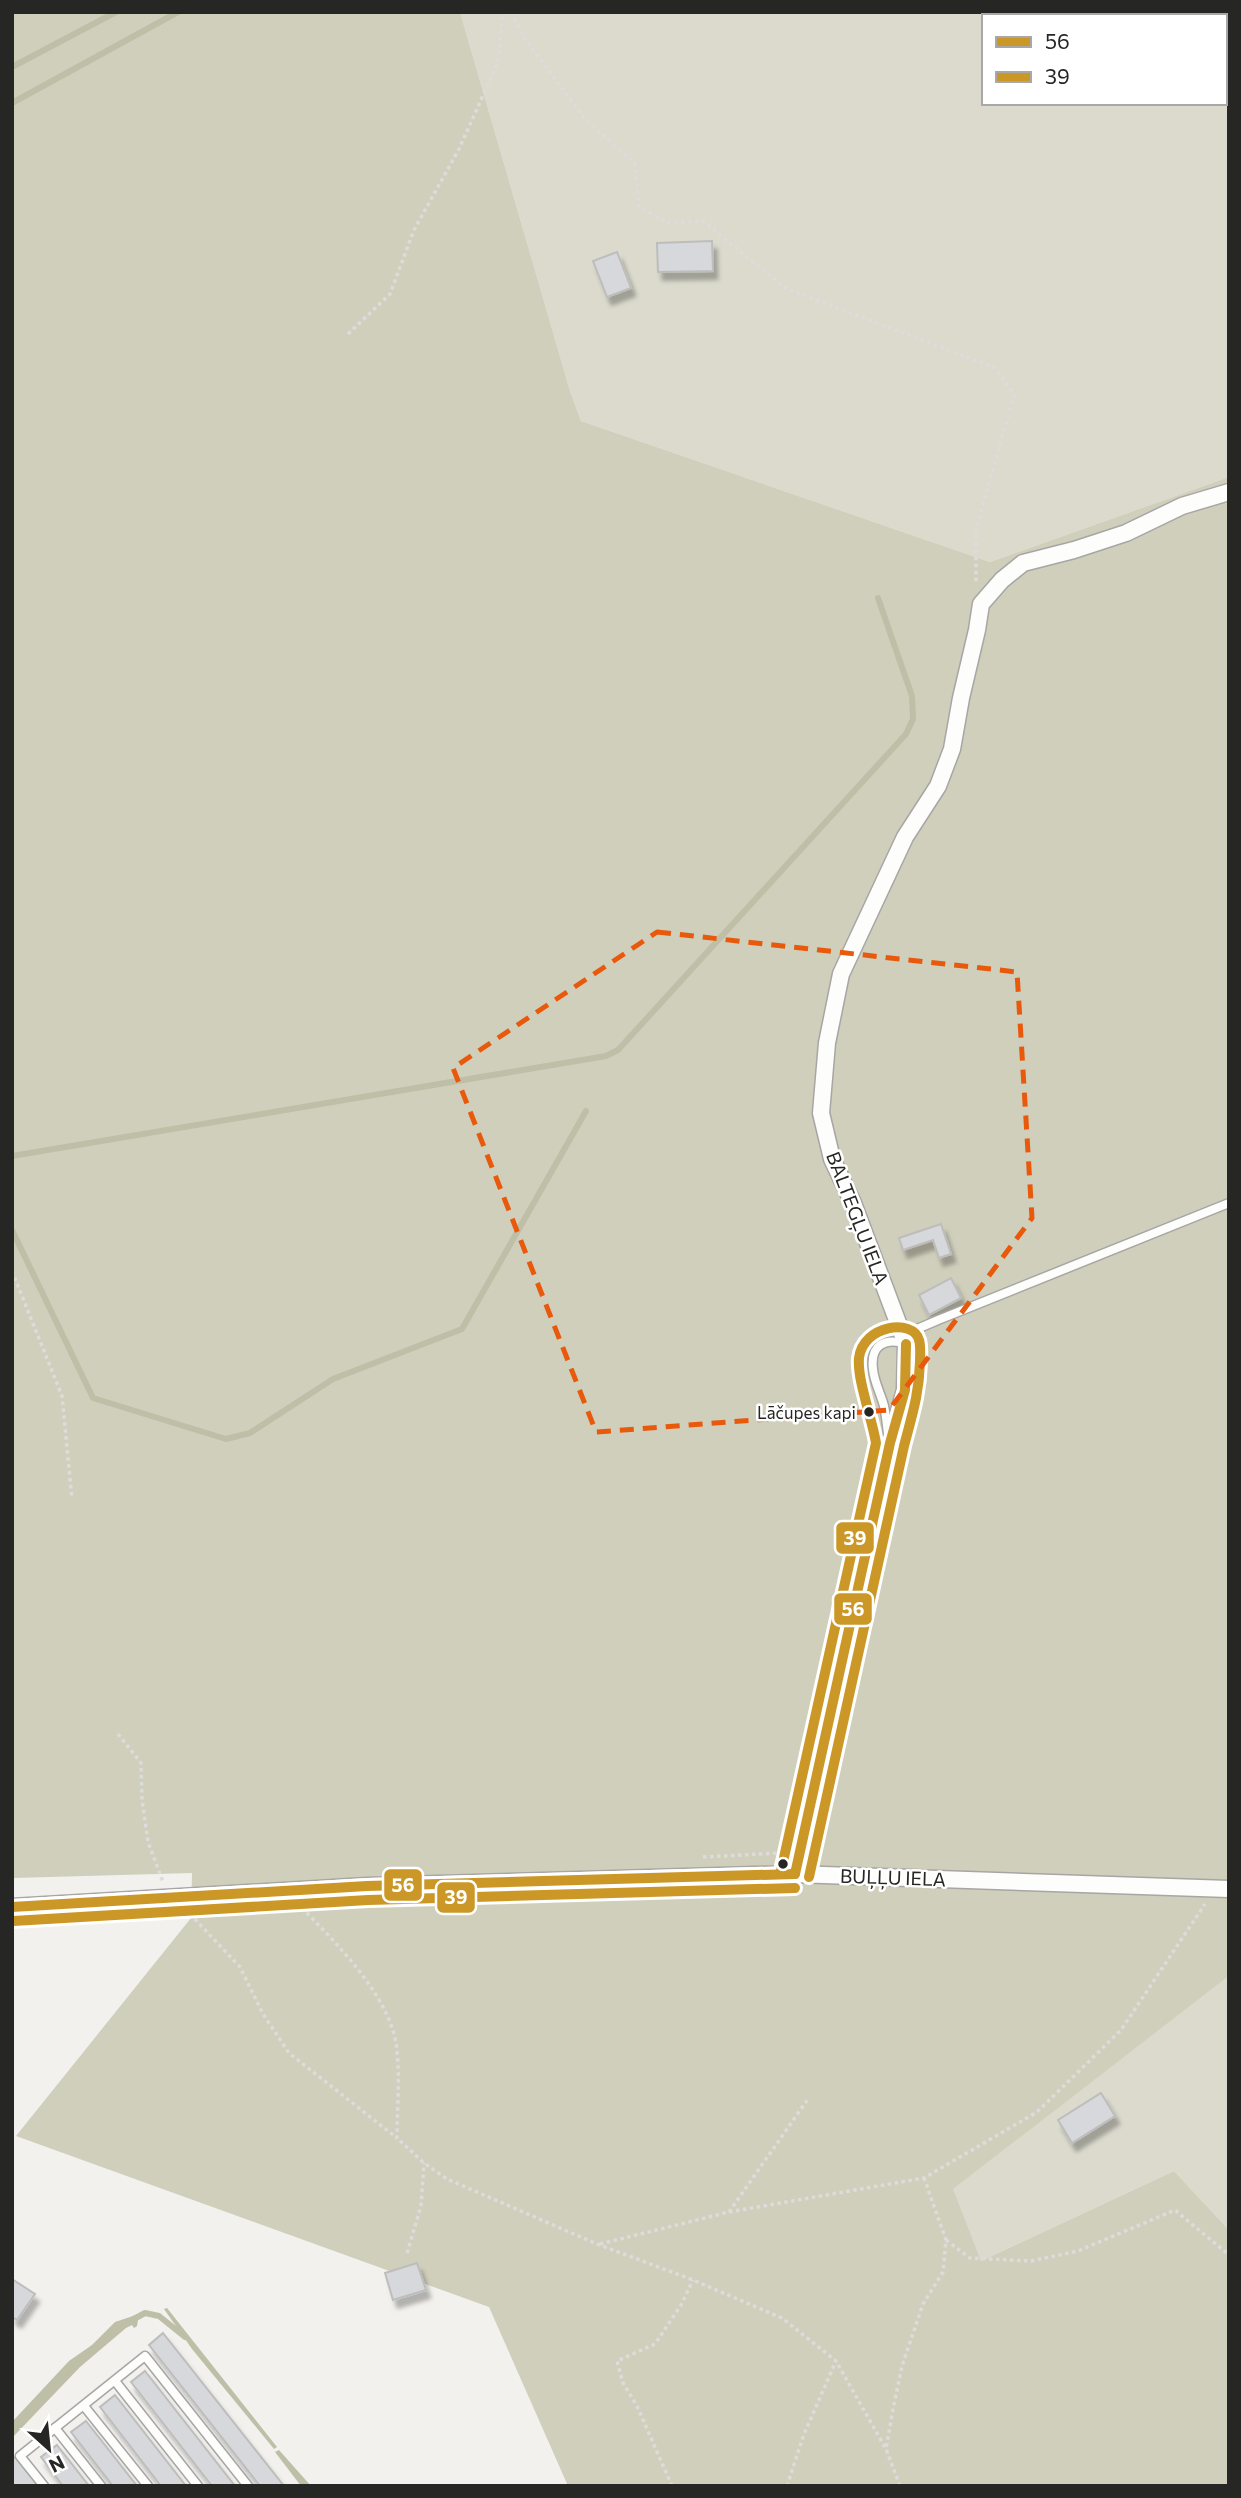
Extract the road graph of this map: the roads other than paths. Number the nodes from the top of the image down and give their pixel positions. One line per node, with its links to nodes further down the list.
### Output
1 (1229, 492): 3 (street, BALTEGĻU IELA)
2 (1229, 1203): 3 (lane)
3 (906, 1344): 4 (street, BALTEGĻU IELA); 4 (lane)
4 (890, 1443): 5 (street, BALTEGĻU IELA)
5 (795, 1874): 6 (street, BUĻĻU IELA); 7 (street, BUĻĻU IELA)
6 (1222, 1888)
7 (12, 1907)
8 (115, 2381): 9 (lane); 14 (lane); 15 (lane)
9 (84, 2406): 10 (lane); 13 (lane)
10 (55, 2428): 11 (lane); 12 (lane)
11 (44, 2486)
12 (101, 2486)
13 (148, 2486)
14 (198, 2486)
15 (248, 2486)

